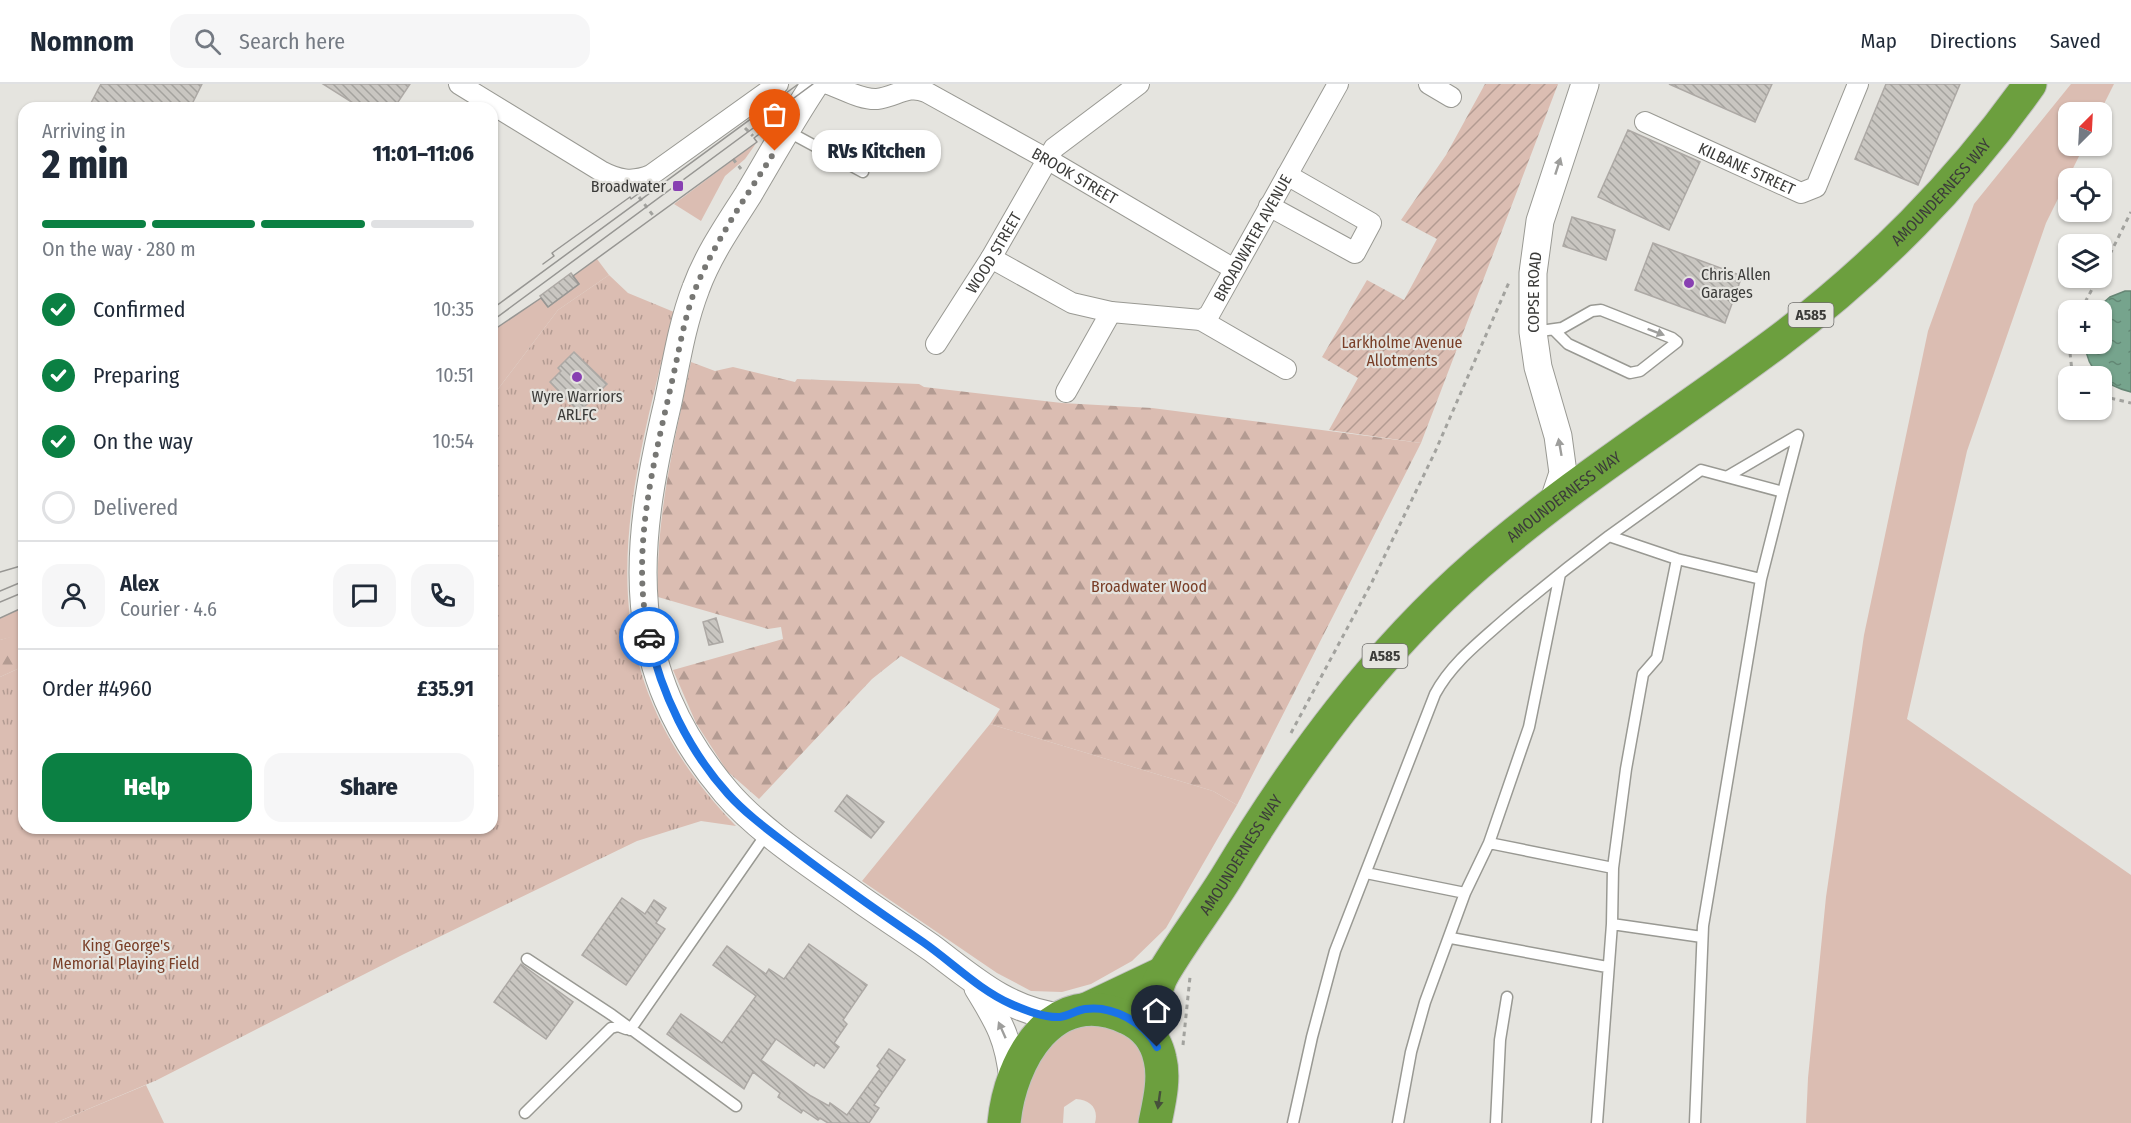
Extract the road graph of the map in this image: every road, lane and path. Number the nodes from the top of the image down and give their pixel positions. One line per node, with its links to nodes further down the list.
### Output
1 (459, 84): 13 (street)
2 (778, 84): 20 (street)
3 (815, 84): 16 (street)
4 (828, 84): 11 (street, BROOK STREET)
5 (1139, 84): 17 (street, WOOD STREET)
6 (1338, 84): 19 (street, BROADWATER AVENUE)
7 (1429, 84): 12 (street)
8 (1585, 84): 27 (street, COPSE ROAD, one-way to 8)
9 (1858, 84): 15 (street, KILBANE STREET)
10 (2031, 84): 38 (highway, AMOUNDERNESS WAY / A585)
11 (912, 86): 17 (street, BROOK STREET)
12 (1451, 97)
13 (488, 102)
14 (498, 108): 20 (street)
15 (1645, 122)
16 (787, 130): 18 (lane); 44 (street)
17 (1047, 159): 25 (street, WOOD STREET); 26 (street, BROOK STREET)
18 (863, 172)
19 (1287, 175): 21 (street, BROADWATER AVENUE); 21 (street)
20 (628, 181): 22 (path)
21 (1269, 206): 26 (street, BROADWATER AVENUE)
22 (657, 211)
23 (2131, 212): 24 (path)
24 (2112, 250)
25 (991, 258): 28 (street); 31 (street, WOOD STREET)
26 (1234, 268): 29 (street, BROADWATER AVENUE)
27 (1533, 273): 30 (street, COPSE ROAD); 43 (path)
28 (1111, 312): 29 (street); 33 (street)
29 (1201, 320): 32 (street)
30 (1543, 331): 30 (lane, one-way to 30); 38 (street, COPSE ROAD, one-way to 30)
31 (936, 344)
32 (1286, 369)
33 (1066, 392)
34 (2112, 398): 35 (path)
35 (2131, 403)
36 (1728, 476): 37 (lane); 37 (lane); 39 (lane)
37 (1783, 492): 42 (lane)
38 (1553, 503): 54 (highway, AMOUNDERNESS WAY / A585)
39 (1609, 536): 40 (lane); 41 (lane)
40 (1677, 559): 42 (lane); 46 (lane)
41 (1560, 574): 45 (lane); 47 (lane)
42 (1761, 579): 50 (lane)
43 (1297, 723)
44 (769, 831): 55 (street); 58 (lane)
45 (1489, 843): 46 (lane); 48 (lane)
46 (1613, 868): 49 (lane)
47 (1366, 873): 48 (lane); 65 (lane)
48 (1466, 893): 51 (lane)
49 (1612, 924): 50 (lane); 53 (lane)
50 (1702, 937): 69 (lane)
51 (1451, 938): 53 (lane); 66 (lane)
52 (526, 959): 58 (lane)
53 (1607, 967): 68 (lane)
54 (1163, 973): 57 (highway); 59 (highway, AMOUNDERNESS WAY / A585)
55 (976, 985): 57 (street); 60 (street, one-way to 55)
56 (1507, 997): 67 (lane)
57 (1074, 1013): 59 (highway); 60 (highway)
58 (630, 1030): 61 (lane); 62 (lane)
59 (1151, 1036): 64 (highway, A585, one-way to 64)
60 (1013, 1080): 63 (highway)
61 (736, 1106)
62 (525, 1113)
63 (1004, 1123)
64 (1155, 1123)
65 (1293, 1123)
66 (1398, 1123)
67 (1496, 1123)
68 (1596, 1123)
69 (1695, 1123)

